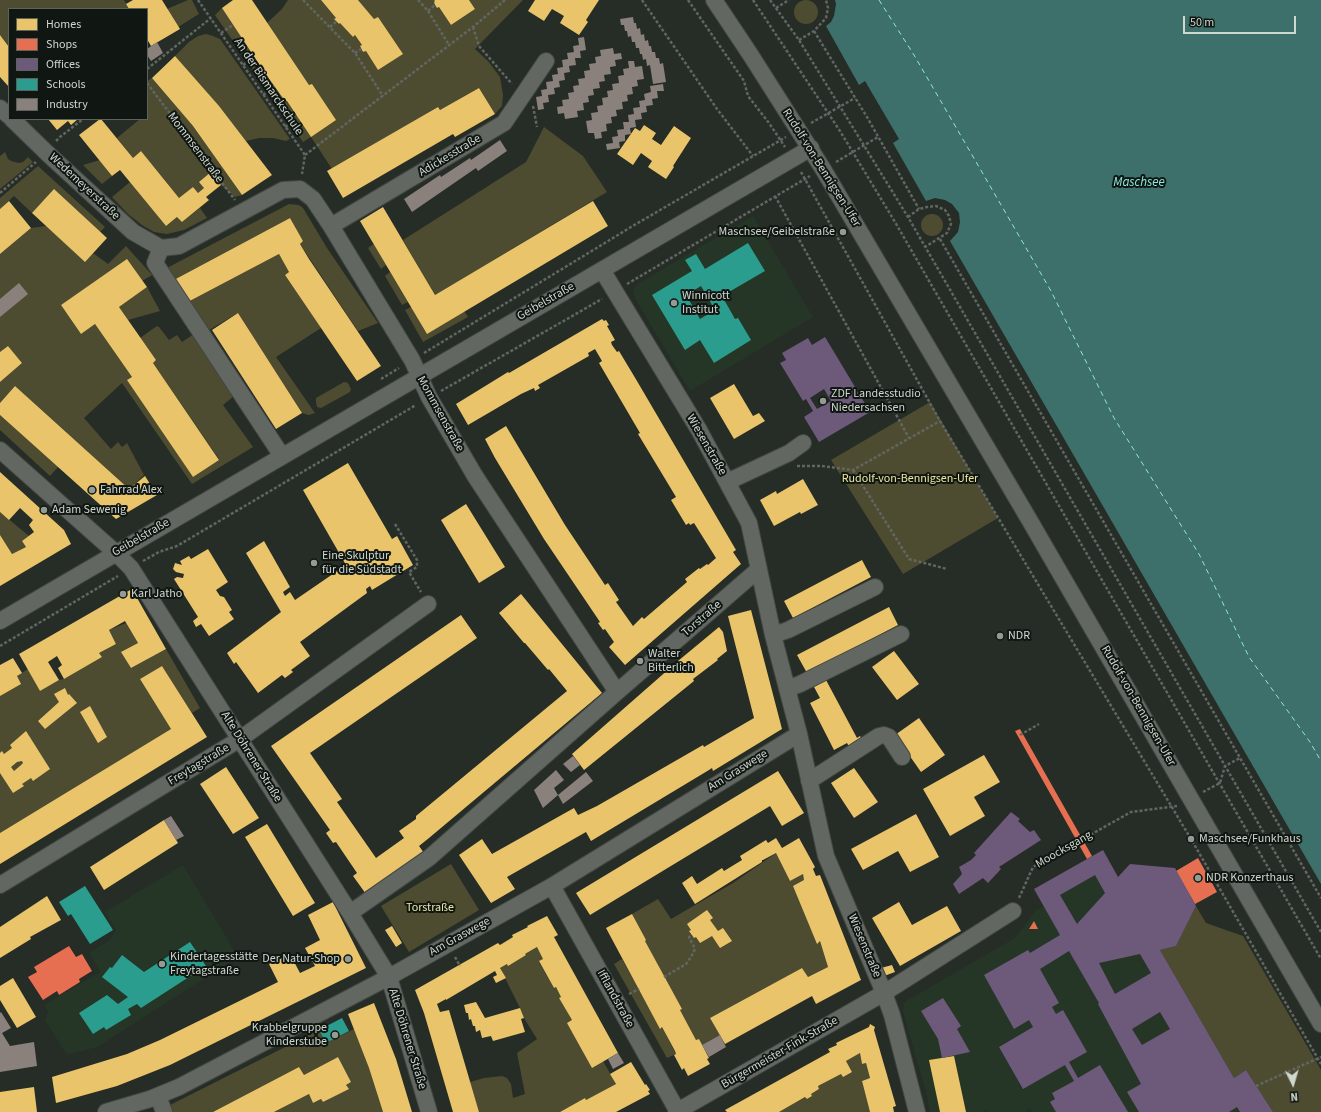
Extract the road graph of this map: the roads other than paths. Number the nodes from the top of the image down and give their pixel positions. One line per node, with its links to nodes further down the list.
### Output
1 (714, 0): 6 (street, Rudolf-von-Bennigsen-Ufer)
2 (546, 61): 7 (street, Adickesstraße)
3 (0, 108): 4 (street)
4 (8, 115)
5 (13, 120): 8 (street, Wedemeyerstraße)
6 (811, 148): 9 (street, Geibelstraße); 34 (street, Rudolf-von-Bennigsen-Ufer)
7 (331, 226): 8 (street, Mommsenstraße); 10 (street, Mommsenstraße)
8 (161, 248): 13 (street)
9 (602, 270): 10 (street, Geibelstraße); 14 (street, Wiesenstraße)
10 (419, 376): 13 (street, Geibelstraße); 23 (street, Mommsenstraße)
11 (803, 444): 14 (street)
12 (0, 450): 15 (street, Alte Döhrener Straße)
13 (282, 456): 15 (street, Geibelstraße)
14 (727, 482): 16 (street, Wiesenstraße)
15 (116, 553): 19 (street, Geibelstraße); 25 (street, Alte Döhrener Straße)
16 (759, 569): 21 (street, Wiesenstraße); 23 (street, Torstraße)
17 (875, 587): 21 (street)
18 (428, 604): 25 (street, Freytagstraße)
19 (0, 621)
20 (901, 634): 22 (street)
21 (773, 635): 22 (street, Wiesenstraße)
22 (787, 689): 24 (street, Wiesenstraße)
23 (617, 692): 31 (street, Torstraße)
24 (799, 734): 27 (street, Wiesenstraße); 29 (street, Am Graswege)
25 (240, 739): 28 (street, Freytagstraße); 31 (street, Alte Döhrener Straße)
26 (902, 757): 27 (street)
27 (810, 781): 33 (street, Wiesenstraße)
28 (0, 885)
29 (552, 886): 32 (street, Am Graswege); 39 (street, Ifflandstraße)
30 (1013, 910): 33 (street)
31 (350, 913): 32 (street, Alte Döhrener Straße)
32 (389, 977): 35 (street, Am Graswege); 38 (street, Alte Döhrener Straße)
33 (884, 993): 39 (street, Bürgermeister-Fink-Straße); 40 (street, Wiesenstraße)
34 (1321, 1024)
35 (158, 1096): 36 (street, Am Graswege); 37 (street)
36 (106, 1112)
37 (164, 1112)
38 (429, 1112)
39 (677, 1112)
40 (918, 1112)

